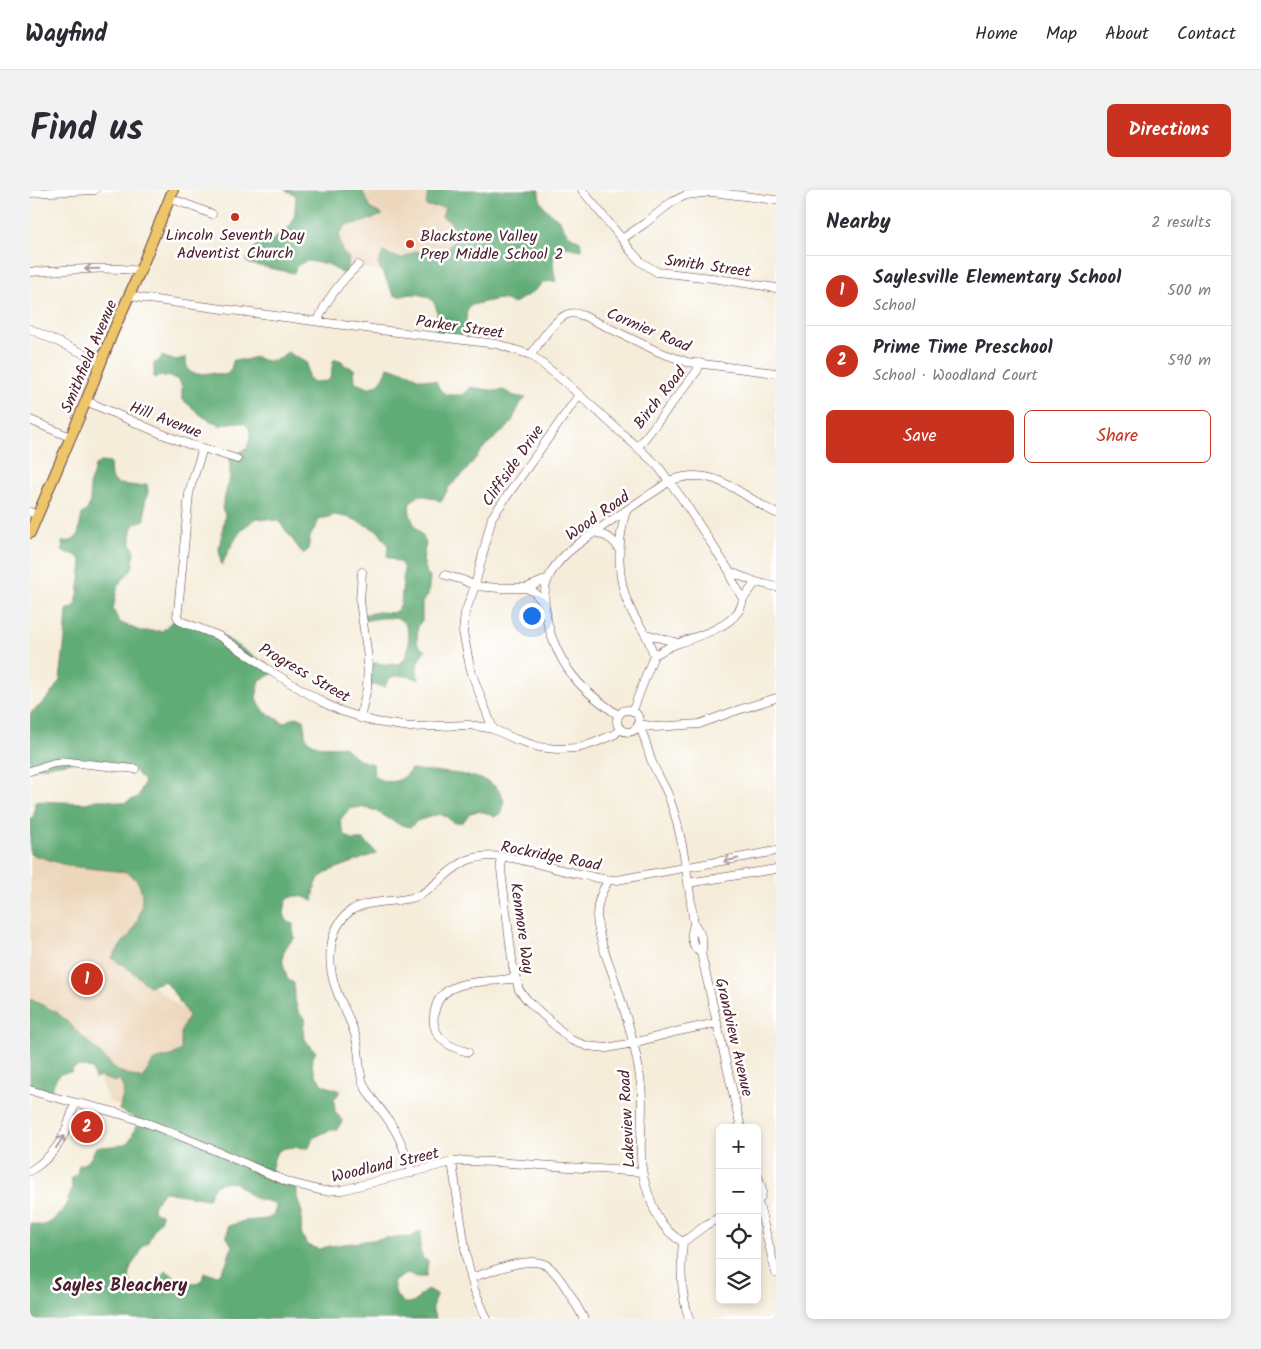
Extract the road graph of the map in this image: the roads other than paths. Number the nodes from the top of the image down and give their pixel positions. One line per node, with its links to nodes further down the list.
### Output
1 (95, 190): 3 (street)
2 (582, 190): 8 (street, Smith Street)
3 (30, 193)
4 (171, 194): 7 (street); 10 (main road, Smithfield Avenue)
5 (759, 194): 6 (street); 8 (street)
6 (776, 200)
7 (212, 214)
8 (622, 239): 12 (street, Smith Street)
9 (358, 265): 14 (street)
10 (140, 271): 11 (street, one-way to 11); 13 (main road, Smithfield Avenue)
11 (30, 272)
12 (776, 288)
13 (130, 295): 14 (street, Parker Street); 17 (main road, Smithfield Avenue)
14 (318, 321): 16 (street, Parker Street)
15 (30, 329): 17 (street)
16 (531, 355): 18 (street, Cormier Road); 20 (street, Parker Street)
17 (102, 362): 21 (main road, Smithfield Avenue)
18 (700, 364): 19 (street, Cormier Road); 24 (street, Birch Road)
19 (776, 373)
20 (579, 395): 24 (street, Parker Street); 39 (street, Cliffside Drive)
21 (86, 401): 23 (main road, Smithfield Avenue); 25 (street, Hill Avenue)
22 (30, 420): 23 (street)
23 (70, 437): 29 (main road, Smithfield Avenue)
24 (638, 447): 27 (street, Parker Street)
25 (203, 448): 26 (street, Hill Avenue); 50 (street, Progress Street)
26 (237, 459)
27 (668, 481): 28 (street, Wood Road); 30 (street); 35 (street, Parker Street)
28 (626, 510): 31 (street, Wood Road); 33 (street)
29 (34, 513): 32 (main road, Smithfield Avenue)
30 (776, 513)
31 (595, 532): 33 (street); 37 (street, Wood Road)
32 (30, 533)
33 (619, 549): 44 (street)
34 (362, 572): 50 (street)
35 (730, 572): 38 (street); 42 (street, Parker Street)
36 (445, 575): 39 (street)
37 (548, 578): 41 (street); 43 (street, Wood Road)
38 (756, 582): 40 (street); 42 (street)
39 (476, 586): 41 (street); 52 (street, Cliffside Drive)
40 (776, 587)
41 (526, 588): 43 (street)
42 (743, 599): 45 (street)
43 (545, 604): 49 (street, Wood Road)
44 (646, 634): 45 (street); 46 (street)
45 (678, 643): 46 (street)
46 (654, 655): 48 (street)
47 (776, 698): 51 (street)
48 (632, 710): 49 (street); 51 (street)
49 (618, 715): 53 (street)
50 (360, 718): 52 (street, Progress Street)
51 (639, 726): 53 (street); 58 (street, Grandview Avenue)
52 (493, 729): 53 (street, Progress Street)
53 (620, 730)
54 (135, 770): 55 (street)
55 (30, 771)
56 (776, 851): 58 (street, Rockridge Road, one-way to 58)
57 (501, 857): 60 (street, Rockridge Road); 62 (street, Kenmore Way); 72 (street, Rockridge Road)
58 (685, 868): 60 (street, Rockridge Road); 61 (street, Grandview Avenue)
59 (776, 869): 61 (street)
60 (609, 880): 64 (street, Lakeview Road)
61 (688, 883): 63 (street, Grandview Avenue)
62 (515, 978): 64 (street, Kenmore Way); 65 (street)
63 (717, 1023): 64 (street, Kenmore Way); 68 (street, Grandview Avenue)
64 (633, 1043): 71 (street, Lakeview Road)
65 (468, 1052)
66 (30, 1090): 67 (street, Woodland Street)
67 (75, 1103): 70 (street, one-way to 67); 72 (street, Woodland Street)
68 (740, 1124)
69 (452, 1162): 71 (street, Woodland Street); 72 (street, Woodland Street); 79 (street)
70 (30, 1171)
71 (642, 1172): 77 (street, Lakeview Road)
72 (412, 1173)
73 (761, 1186): 74 (street)
74 (761, 1199)
75 (761, 1213): 78 (street)
76 (716, 1219): 77 (street)
77 (683, 1242): 82 (street)
78 (776, 1273)
79 (471, 1278): 80 (street); 81 (street)
80 (487, 1319)
81 (584, 1319)
82 (689, 1319)

